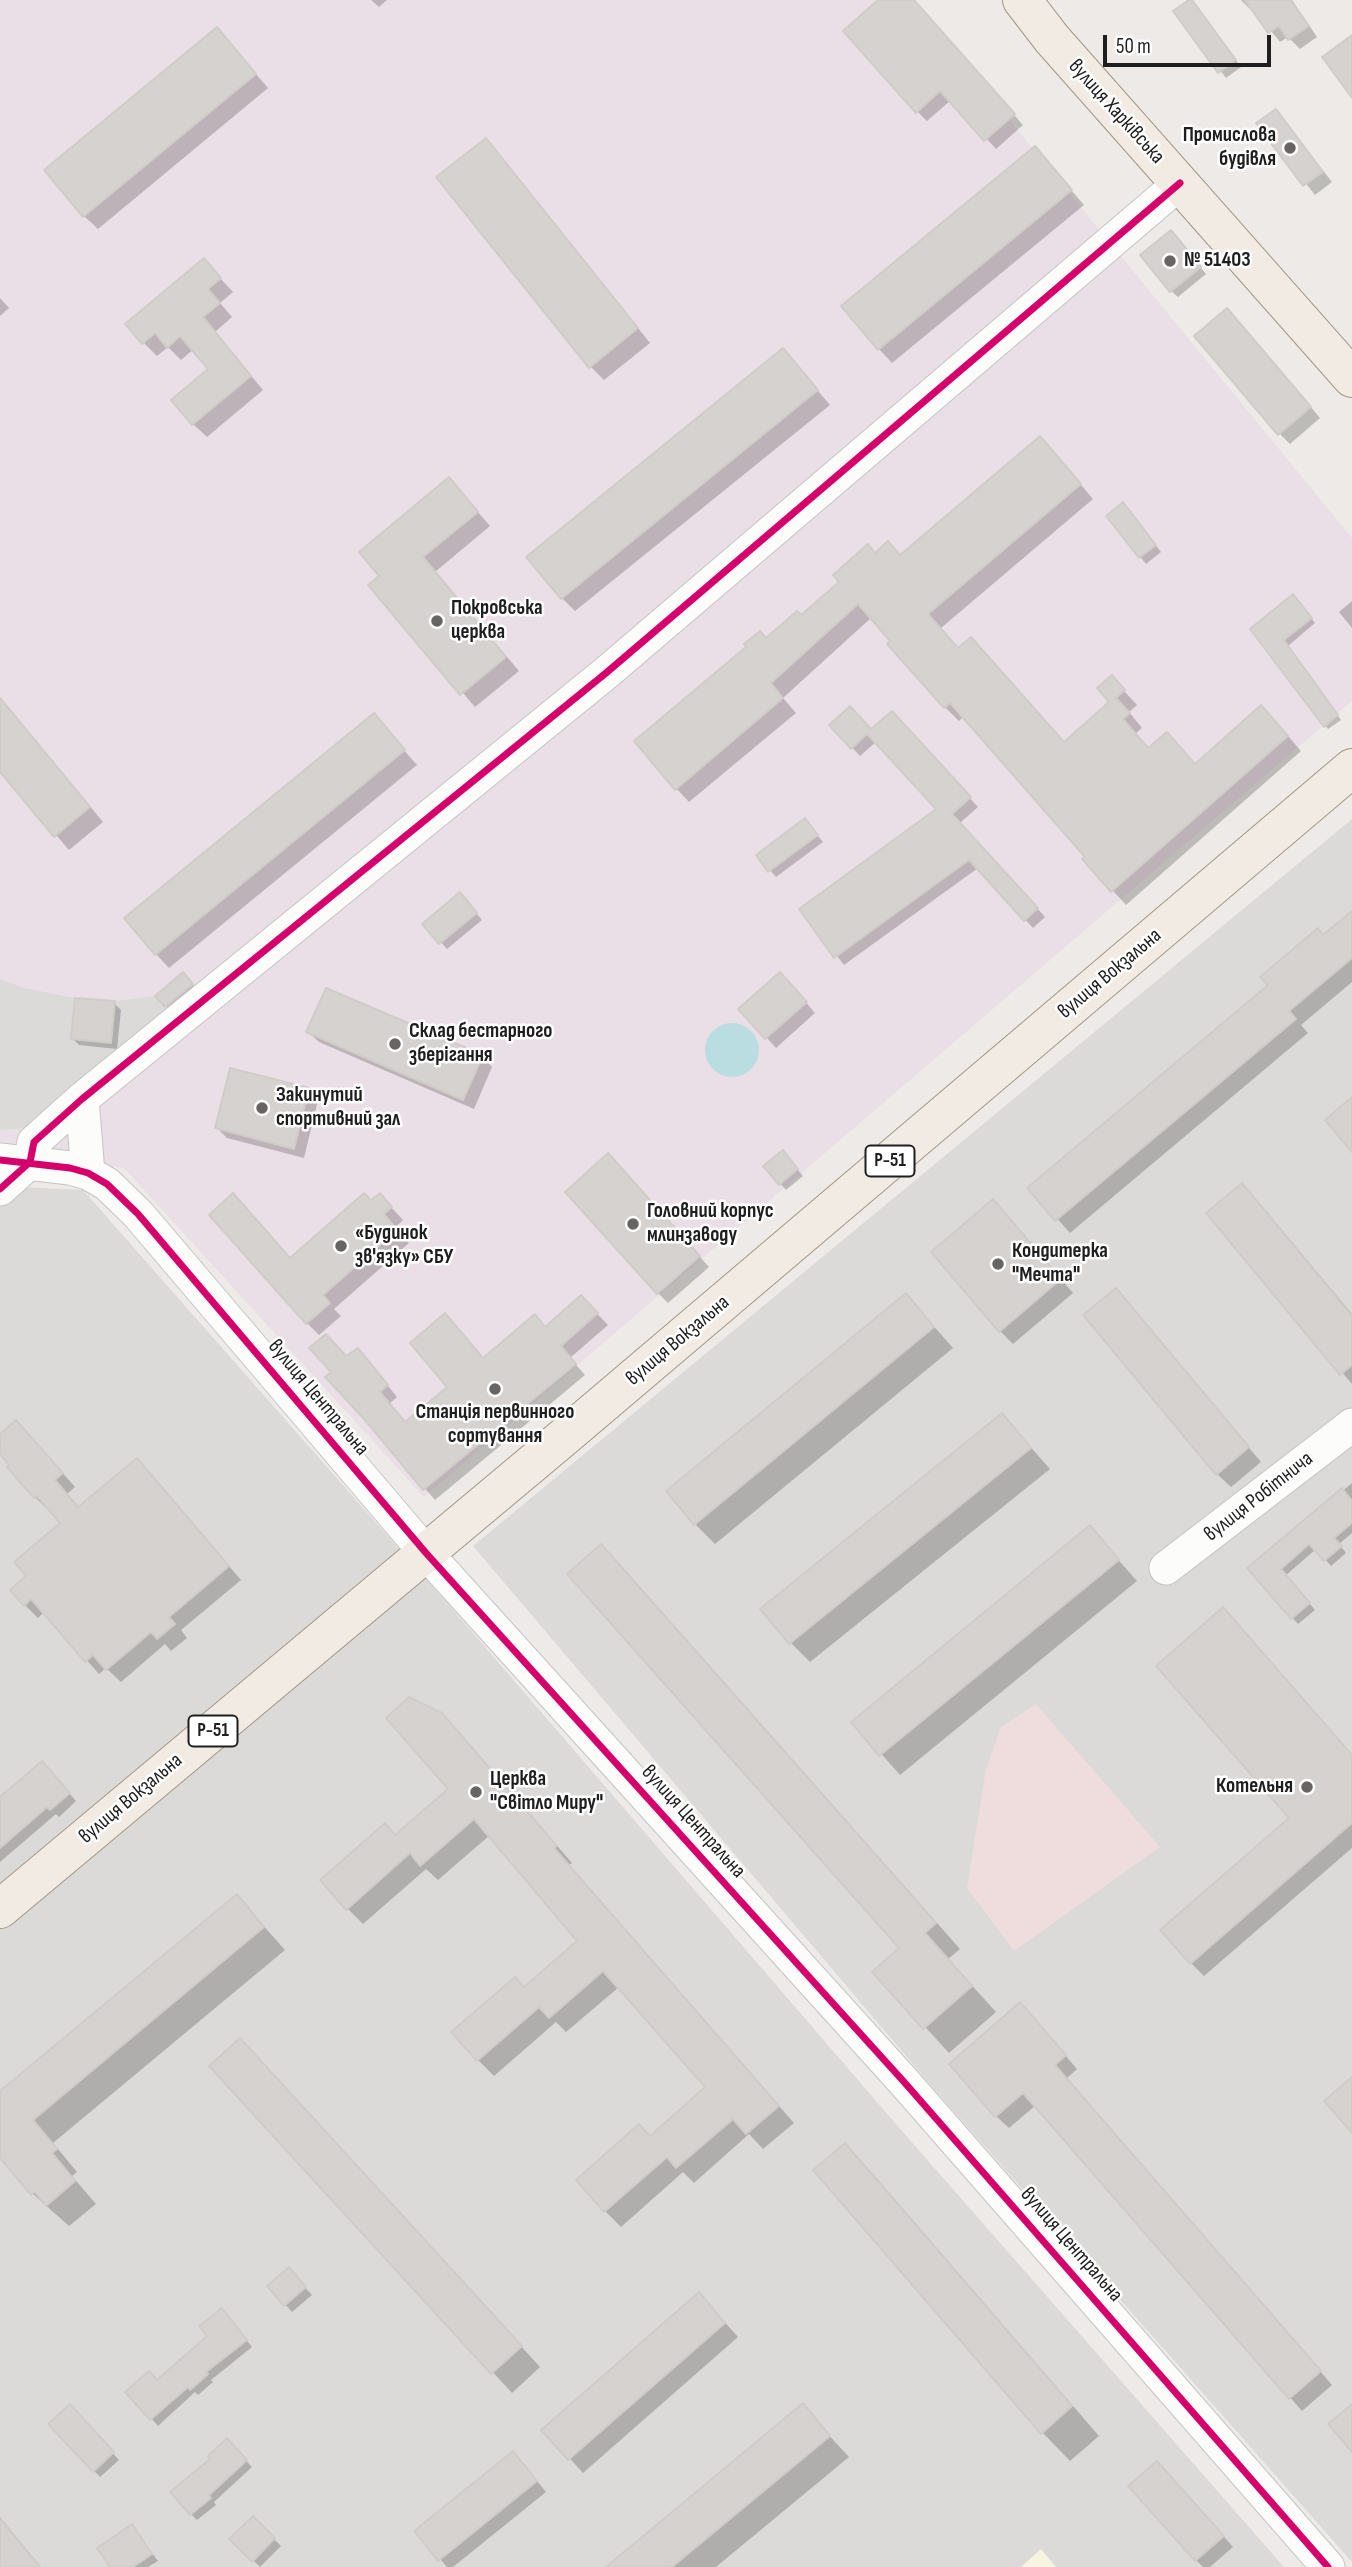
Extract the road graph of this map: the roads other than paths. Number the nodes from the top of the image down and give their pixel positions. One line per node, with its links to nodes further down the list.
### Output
1 (1022, 0): 2 (main road, вулиця Харківська)
2 (1180, 183): 3 (main road, вулиця Харківська); 5 (street)
3 (1352, 378)
4 (1352, 768): 10 (main road, вулиця Вокзальна / Р-51)
5 (82, 1099): 6 (street); 7 (street)
6 (15, 1161): 7 (street, вулиця Центральна); 8 (street)
7 (88, 1173): 10 (street, вулиця Центральна)
8 (0, 1189)
9 (1352, 1425): 11 (street, вулиця Робітнича)
10 (426, 1552): 12 (main road, вулиця Вокзальна / Р-51); 13 (street, вулиця Центральна)
11 (1166, 1568)
12 (0, 1909)
13 (1328, 2567)

